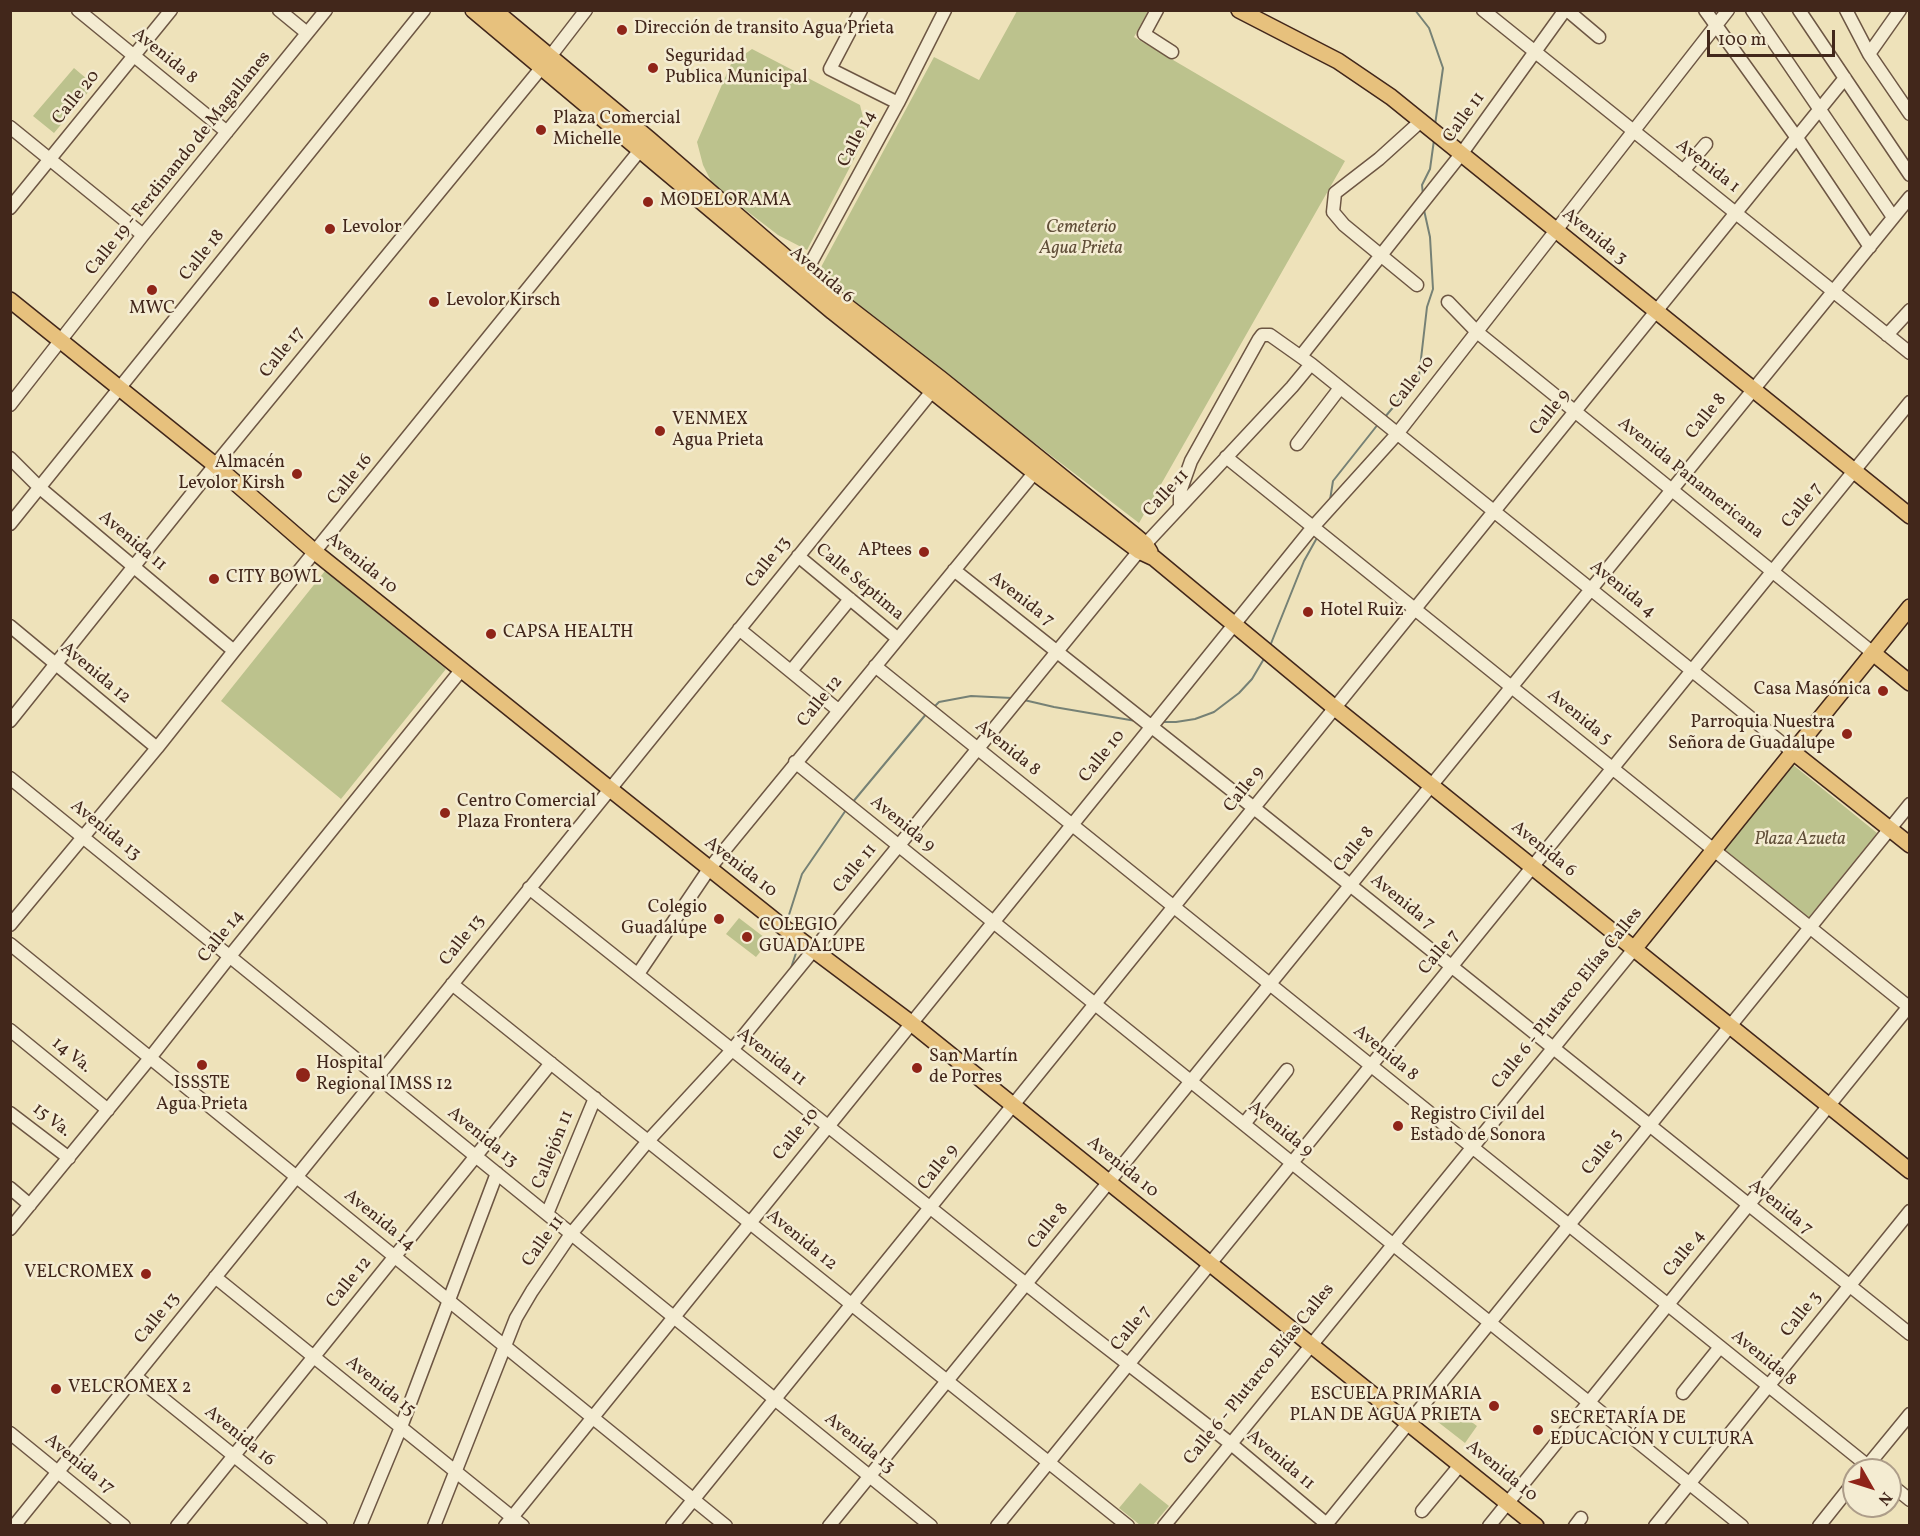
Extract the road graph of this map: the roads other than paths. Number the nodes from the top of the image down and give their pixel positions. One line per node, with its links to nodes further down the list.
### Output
1 (78, 10): 27 (street, Avenida 8)
2 (171, 10): 27 (street, Calle 20)
3 (279, 10): 22 (street)
4 (326, 10): 22 (street, Calle 19 - Ferdinando de Magallanes)
5 (424, 10): 66 (street, Calle 18)
6 (473, 10): 28 (main road, Avenida 6)
7 (494, 10): 28 (main road, Avenida 6)
8 (586, 10): 28 (street, Calle 17)
9 (861, 10): 30 (street)
10 (945, 10): 30 (street, Calle 14)
11 (1157, 10): 24 (street)
12 (1566, 10): 23 (street); 25 (street, Calle 11)
13 (1705, 10): 21 (street)
14 (1728, 10): 21 (street, Calle 10)
15 (1752, 10): 31 (street)
16 (1799, 10): 29 (street)
17 (1846, 10): 26 (street)
18 (1900, 10): 26 (street)
19 (1484, 11): 25 (street, Avenida 1)
20 (1250, 13): 34 (main road, Avenida 3)
21 (1716, 26): 35 (street, Calle 10); 37 (street)
22 (307, 33): 36 (street, Calle 19 - Ferdinando de Magallanes)
23 (1599, 37)
24 (1172, 52)
25 (1535, 53): 35 (street, Avenida 1); 40 (street, Calle 11)
26 (1869, 54): 32 (street)
27 (134, 57): 36 (street, Avenida 8); 41 (street, Calle 20)
28 (546, 62): 39 (main road, Avenida 6); 76 (street, Calle 17)
29 (1845, 78): 31 (street, Calle 9); 43 (street)
30 (898, 103): 52 (street, Calle 14)
31 (1819, 110): 37 (street, Calle 9); 47 (street)
32 (1910, 114)
33 (10, 127): 41 (street)
34 (1430, 128): 40 (main road, Avenida 3); 51 (street)
35 (1632, 131): 42 (street, Avenida 1); 48 (street, Calle 10)
36 (227, 132): 49 (street, Calle 19 - Ferdinando de Magallanes)
37 (1797, 138): 46 (street, Calle 9); 50 (street)
38 (1706, 144): 42 (street)
39 (645, 145): 52 (main road, Avenida 6); 87 (street, Calle 16)
40 (1462, 153): 48 (main road, Avenida 3); 51 (street, Calle 11)
41 (50, 159): 45 (street, Calle 20); 49 (street)
42 (1683, 171): 46 (street, Avenida 1)
43 (1910, 175)
44 (1910, 197): 47 (street, Calle 8)
45 (10, 208)
46 (1736, 213): 54 (street, Avenida 1); 58 (street, Calle 9)
47 (1893, 217): 50 (street, Calle 8)
48 (1556, 231): 58 (main road, Avenida 3); 59 (street, Calle 10)
49 (143, 235): 61 (street, Calle 19 - Ferdinando de Magallanes)
50 (1870, 247): 54 (street, Calle 8)
51 (1381, 254): 53 (street); 63 (street, Calle 11)
52 (802, 279): 65 (main road, Avenida 6)
53 (1417, 285)
54 (1833, 291): 60 (street, Avenida 1); 68 (street, Calle 8)
55 (10, 300): 61 (main road, Avenida 10)
56 (1448, 302): 59 (street, Avenida Panamericana)
57 (1910, 309): 60 (street)
58 (1656, 312): 68 (main road, Avenida 3); 71 (street, Calle 9)
59 (1477, 332): 71 (street, Avenida Panamericana); 72 (street, Calle 10)
60 (1887, 335): 62 (street, Avenida 1)
61 (62, 341): 66 (main road, Avenida 10); 70 (street, Calle 19 - Ferdinando de Magallanes)
62 (1910, 353)
63 (1301, 356): 64 (street, Avenida 4); 81 (street, Avenida 4)
64 (1311, 364): 67 (street, Avenida 4); 74 (street, Calle 11)
65 (937, 385): 77 (main road, Avenida 6); 88 (street, Calle 13)
66 (120, 387): 76 (main road, Avenida 10); 79 (street, Calle 18)
67 (1340, 388): 72 (street, Avenida 4); 73 (street)
68 (1752, 390): 78 (main road, Avenida 3); 80 (street, Calle 8)
69 (1910, 402): 78 (street, Calle 7)
70 (10, 405)
71 (1575, 412): 80 (street, Avenida Panamericana); 82 (street, Calle 9)
72 (1394, 432): 82 (street, Avenida 4); 85 (street, Calle 10)
73 (1297, 444)
74 (1226, 457): 81 (street, Calle 11); 85 (street, Avenida 5)
75 (10, 458): 79 (street, Avenida 11)
76 (215, 465): 87 (main road, Avenida 10); 89 (street, Calle 17)
77 (1039, 467): 86 (main road, Avenida 6); 90 (street, Calle 12)
78 (1855, 471): 83 (main road, Avenida 3); 91 (street, Calle 7)
79 (40, 488): 84 (street, Calle 18); 89 (street, Avenida 11)
80 (1671, 489): 91 (street, Avenida Panamericana); 92 (street, Calle 8)
81 (1180, 505): 86 (street, Calle 11)
82 (1494, 512): 92 (street, Avenida 4); 95 (street, Calle 9)
83 (1910, 516)
84 (10, 524)
85 (1312, 527): 95 (street, Avenida 5); 96 (street, Calle 10)
86 (1142, 548): 96 (main road, Avenida 6); 101 (street, Calle 11)
87 (315, 552): 100 (street, Calle 16); 105 (main road, Avenida 10)
88 (798, 556): 93 (street, Calle Séptima); 98 (street, Calle 13)
89 (133, 567): 100 (street, Avenida 11); 103 (street, Calle 17)
90 (954, 570): 99 (street, Calle 12); 101 (street, Avenida 7)
91 (1773, 571): 102 (street, Avenida Panamericana); 107 (street, Calle 7)
92 (1590, 589): 107 (street, Avenida 4); 109 (street, Calle 8)
93 (850, 600): 99 (street, Calle Séptima); 106 (street)
94 (1910, 607): 102 (main road, Calle 6 - Plutarco Elías Calles)
95 (1415, 609): 109 (street, Avenida 5); 110 (street, Calle 9)
96 (1234, 625): 110 (main road, Avenida 6); 113 (street, Calle 10)
97 (10, 627): 103 (street, Avenida 12)
98 (739, 629): 106 (street); 121 (street, Calle 13)
99 (897, 638): 104 (street, Calle 12)
100 (234, 651): 114 (street, Calle 16)
101 (1058, 652): 113 (street, Avenida 7); 115 (street, Calle 11)
102 (1873, 653): 108 (main road, Avenida Panamericana); 116 (main road, Calle 6 - Plutarco Elías Calles)
103 (55, 664): 112 (street, Calle 17); 114 (street, Avenida 12)
104 (875, 666): 111 (street, Calle 12); 115 (street, Avenida 8)
105 (462, 669): 121 (main road, Avenida 10); 141 (street, Calle 14)
106 (791, 671): 111 (street)
107 (1692, 672): 116 (street, Avenida 4); 118 (street, Calle 7)
108 (1910, 683)
109 (1510, 687): 118 (street, Avenida 5); 120 (street, Calle 8)
110 (1335, 708): 120 (main road, Avenida 6); 123 (street, Calle 9)
111 (838, 710): 117 (street, Calle 12)
112 (10, 721)
113 (1151, 726): 123 (street, Avenida 7); 124 (street, Calle 10)
114 (157, 748): 126 (street, Calle 16)
115 (979, 749): 124 (street, Avenida 8); 127 (street, Calle 11)
116 (1793, 752): 125 (main road, Avenida 4); 129 (main road, Calle 6 - Plutarco Elías Calles)
117 (795, 762): 127 (street, Avenida 9); 131 (street, Calle 12)
118 (1613, 769): 129 (street, Avenida 5); 130 (street, Calle 7)
119 (10, 778): 126 (street, Avenida 13)
120 (1431, 785): 130 (main road, Avenida 6); 132 (street, Calle 8)
121 (610, 789): 131 (main road, Avenida 10); 133 (street, Calle 13)
122 (1910, 804): 125 (street, Calle 5)
123 (1254, 808): 132 (street, Avenida 7); 134 (street, Calle 9)
124 (1072, 824): 134 (street, Avenida 8); 135 (street, Calle 10)
125 (1889, 829): 128 (main road, Avenida 4); 137 (street, Calle 5)
126 (84, 837): 136 (street, Calle 16); 141 (street, Avenida 13)
127 (898, 845): 135 (street, Avenida 9); 139 (street, Calle 11)
128 (1910, 845)
129 (1714, 849): 137 (street, Avenida 5); 140 (main road, Calle 6 - Plutarco Elías Calles)
130 (1533, 867): 140 (main road, Avenida 6); 142 (street, Calle 7)
131 (709, 869): 139 (main road, Avenida 10); 143 (street, Calle 12)
132 (1350, 885): 142 (street, Avenida 7); 145 (street, Calle 8)
133 (529, 888): 143 (street, Avenida 11); 144 (street, Calle 13)
134 (1174, 907): 145 (street, Avenida 8); 146 (street, Calle 9)
135 (993, 922): 146 (street, Avenida 9); 148 (street, Calle 10)
136 (10, 925)
137 (1809, 927): 147 (street, Avenida 5); 149 (street, Calle 5)
138 (10, 944): 153 (street, Avenida 14)
139 (809, 947): 148 (main road, Avenida 10); 152 (street, Calle 11)
140 (1634, 949): 149 (main road, Avenida 6); 151 (street, Calle 6 - Plutarco Elías Calles)
141 (230, 956): 153 (street, Calle 14); 157 (street, Avenida 13)
142 (1452, 967): 151 (street, Avenida 7); 155 (street, Calle 7)
143 (638, 974): 152 (street, Avenida 11)
144 (452, 984): 154 (street, Avenida 12); 157 (street, Calle 13)
145 (1269, 984): 155 (street, Avenida 8); 158 (street, Calle 8)
146 (1095, 1004): 158 (street, Avenida 9); 160 (street, Calle 9)
147 (1909, 1007): 161 (street, Calle 4)
148 (911, 1023): 160 (main road, Avenida 10); 166 (street, Calle 10)
149 (1730, 1026): 161 (main road, Avenida 6); 165 (street, Calle 5)
150 (10, 1030): 162 (street, 14 Va.)
151 (1553, 1048): 165 (street, Avenida 7); 168 (street, Calle 6 - Plutarco Elías Calles)
152 (732, 1050): 166 (street, Avenida 11); 167 (street, Calle 11)
153 (150, 1058): 162 (street, Calle 14); 174 (street, Avenida 14)
154 (550, 1063): 159 (street, Avenida 12); 169 (street, Calle 12)
155 (1370, 1065): 168 (street, Avenida 8); 171 (street, Calle 7)
156 (1287, 1070): 164 (street)
157 (377, 1077): 169 (street, Avenida 13); 174 (street, Calle 13)
158 (1190, 1081): 164 (street, Avenida 9); 175 (street, Calle 8)
159 (595, 1098): 167 (street, Avenida 12); 181 (street, Callejón 11)
160 (1013, 1105): 175 (main road, Avenida 10); 179 (street, Calle 9)
161 (1828, 1106): 172 (main road, Avenida 6); 178 (street, Calle 4)
162 (108, 1110): 170 (street, Calle 14)
163 (10, 1113): 170 (street, 15 Va.)
164 (1244, 1124): 171 (street, Avenida 9)
165 (1649, 1125): 178 (street, Avenida 7); 183 (street, Calle 5)
166 (828, 1126): 179 (street, Avenida 11); 182 (street, Calle 10)
167 (648, 1141): 182 (street, Avenida 12); 185 (street, Calle 11)
168 (1472, 1147): 183 (street, Avenida 8); 186 (street, Calle 6 - Plutarco Elías Calles)
169 (475, 1156): 173 (street, Avenida 13); 187 (street, Calle 12)
170 (69, 1158): 177 (street, Calle 14)
171 (1291, 1162): 186 (street, Avenida 9); 188 (street, Calle 7)
172 (1910, 1171)
173 (497, 1173): 181 (street, Avenida 13); 192 (street)
174 (296, 1177): 187 (street, Avenida 14); 189 (street, Calle 13)
175 (1108, 1182): 188 (main road, Avenida 10); 190 (street, Calle 8)
176 (10, 1188): 177 (street)
177 (30, 1204): 184 (street, Calle 14)
178 (1748, 1205): 191 (street, Avenida 7); 194 (street, Calle 4)
179 (930, 1208): 190 (street, Avenida 11); 193 (street, Calle 9)
180 (1910, 1211): 191 (street, Calle 3)
181 (547, 1214): 185 (street, Avenida 13)
182 (750, 1222): 193 (street, Avenida 12); 195 (street, Calle 10)
183 (1569, 1225): 194 (street, Avenida 8); 196 (street, Calle 5)
184 (10, 1229)
185 (571, 1234): 195 (street, Avenida 13); 199 (street, Calle 11)
186 (1393, 1244): 196 (street, Avenida 9); 198 (street, Calle 6 - Plutarco Elías Calles)
187 (394, 1256): 192 (street, Avenida 14); 201 (street, Calle 12)
188 (1209, 1263): 198 (main road, Avenida 10); 202 (street, Calle 7)
189 (215, 1277): 201 (street, Avenida 15); 203 (street, Calle 13)
190 (1026, 1284): 202 (street, Avenida 11); 204 (street, Calle 8)
191 (1849, 1286): 197 (street, Avenida 7); 205 (street, Calle 3)
192 (448, 1300): 199 (street, Avenida 14); 212 (street)
193 (852, 1304): 204 (street, Avenida 12); 207 (street, Calle 9)
194 (1667, 1305): 200 (street, Avenida 8); 208 (street, Calle 4)
195 (673, 1317): 207 (street, Avenida 13); 210 (street, Calle 10)
196 (1490, 1322): 208 (street, Avenida 9); 211 (street, Calle 5)
197 (1910, 1335)
198 (1311, 1344): 211 (main road, Avenida 10); 214 (street, Calle 6 - Plutarco Elías Calles)
199 (504, 1345): 210 (street, Avenida 14); 220 (street, Calle 11)
200 (1720, 1347): 205 (street, Avenida 8); 206 (street)
201 (313, 1357): 212 (street, Avenida 15); 215 (street, Calle 12)
202 (1127, 1364): 214 (street, Avenida 11); 218 (street, Calle 7)
203 (135, 1376): 215 (street, Avenida 16); 221 (street, Calle 13)
204 (947, 1381): 218 (street, Avenida 12); 222 (street, Calle 8)
205 (1768, 1386): 216 (street, Avenida 8); 223 (street, Calle 3)
206 (1683, 1393)
207 (775, 1399): 222 (street, Avenida 13); 225 (street, Calle 9)
208 (1589, 1402): 223 (street, Avenida 9); 226 (street, Calle 4)
209 (1910, 1414): 217 (street)
210 (592, 1417): 225 (street, Avenida 14); 228 (street, Calle 10)
211 (1408, 1423): 219 (main road, Avenida 10); 229 (street, Calle 5)
212 (401, 1427): 220 (street, Avenida 15); 234 (street)
213 (10, 1433): 221 (street, Avenida 17)
214 (1230, 1443): 229 (street, Avenida 11); 243 (street, Calle 6 - Plutarco Elías Calles)
215 (233, 1455): 232 (street, Calle 12); 233 (street, Avenida 16)
216 (1855, 1458)
217 (1876, 1458)
218 (1048, 1462): 241 (street, Calle 7); 242 (street, Avenida 12)
219 (1460, 1465): 226 (main road, Avenida 10); 227 (street)
220 (454, 1470): 228 (street, Avenida 15); 235 (street, Calle 11)
221 (57, 1472): 230 (street, Calle 13); 231 (street, Avenida 17)
222 (870, 1476): 239 (street, Calle 8); 240 (street, Avenida 13)
223 (1689, 1483): 246 (street, Calle 3); 247 (street, Avenida 9)
224 (1842, 1497): 248 (street)
225 (694, 1500): 237 (street, Calle 9); 238 (street, Avenida 14)
226 (1507, 1502): 244 (street, Calle 4); 245 (main road, Avenida 10)
227 (1422, 1511)
228 (508, 1521): 236 (street, Avenida 15)
229 (1327, 1525)
230 (14, 1526)
231 (124, 1526)
232 (177, 1526)
233 (321, 1526)
234 (360, 1526)
235 (434, 1526)
236 (523, 1526)
237 (672, 1526)
238 (726, 1526)
239 (830, 1526)
240 (931, 1526)
241 (997, 1526)
242 (1128, 1526)
243 (1164, 1526)
244 (1489, 1526)
245 (1536, 1526)
246 (1655, 1526)
247 (1742, 1526)
248 (1819, 1526)

